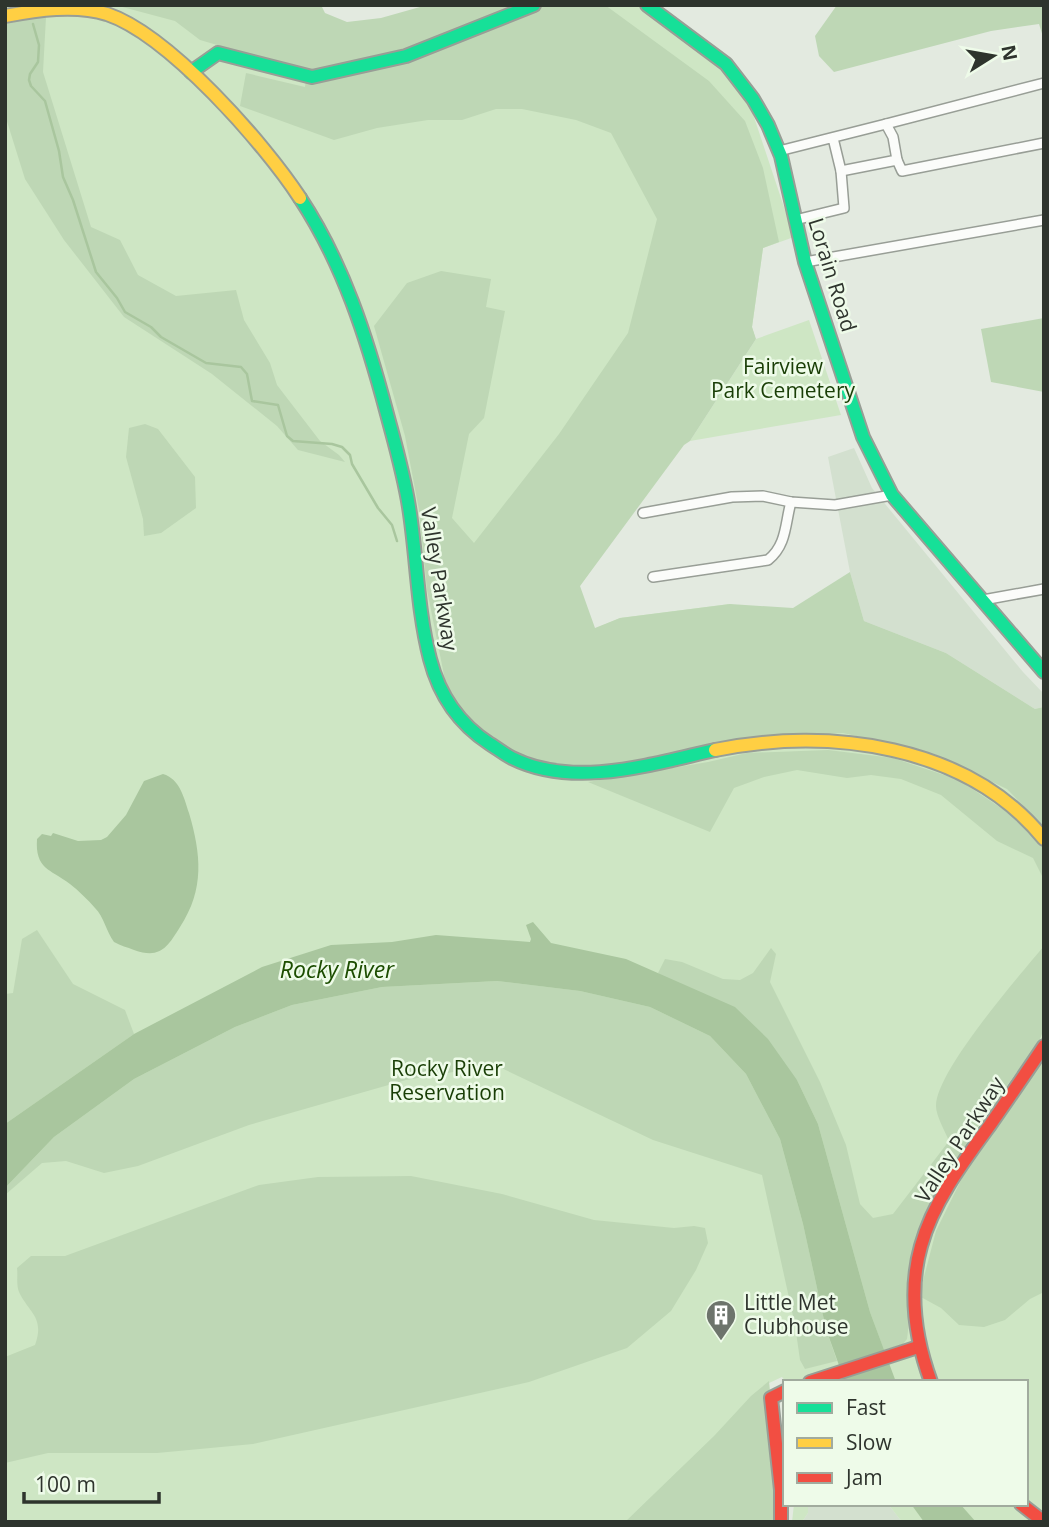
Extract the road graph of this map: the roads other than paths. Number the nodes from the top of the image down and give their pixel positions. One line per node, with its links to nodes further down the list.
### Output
1 (534, 5): 4 (street)
2 (647, 5): 9 (street, Lorain Road)
3 (5, 16): 4 (street, Valley Parkway)
4 (191, 72): 22 (street, Valley Parkway)
5 (1044, 83): 6 (street)
6 (886, 124): 7 (street); 10 (street)
7 (833, 138): 9 (street); 11 (street)
8 (1044, 143): 10 (street)
9 (779, 152): 12 (street, Lorain Road)
10 (897, 160): 11 (street)
11 (841, 171): 12 (street)
12 (795, 220): 14 (street, Lorain Road)
13 (1044, 220): 14 (street)
14 (805, 262): 15 (street, Lorain Road)
15 (892, 495): 16 (street); 20 (street, Lorain Road)
16 (791, 502): 17 (street); 18 (street)
17 (643, 513)
18 (653, 576)
19 (1044, 589): 20 (street)
20 (983, 600): 21 (street, Lorain Road)
21 (1044, 672)
22 (1044, 839)
23 (1044, 1046): 24 (street, Valley Parkway)
24 (918, 1346): 25 (street); 26 (street, Valley Parkway)
25 (816, 1380)
26 (930, 1380)
27 (783, 1392): 29 (street)
28 (783, 1494): 31 (street)
29 (783, 1494)
30 (1024, 1506): 32 (street)
31 (781, 1522)
32 (1044, 1522)

